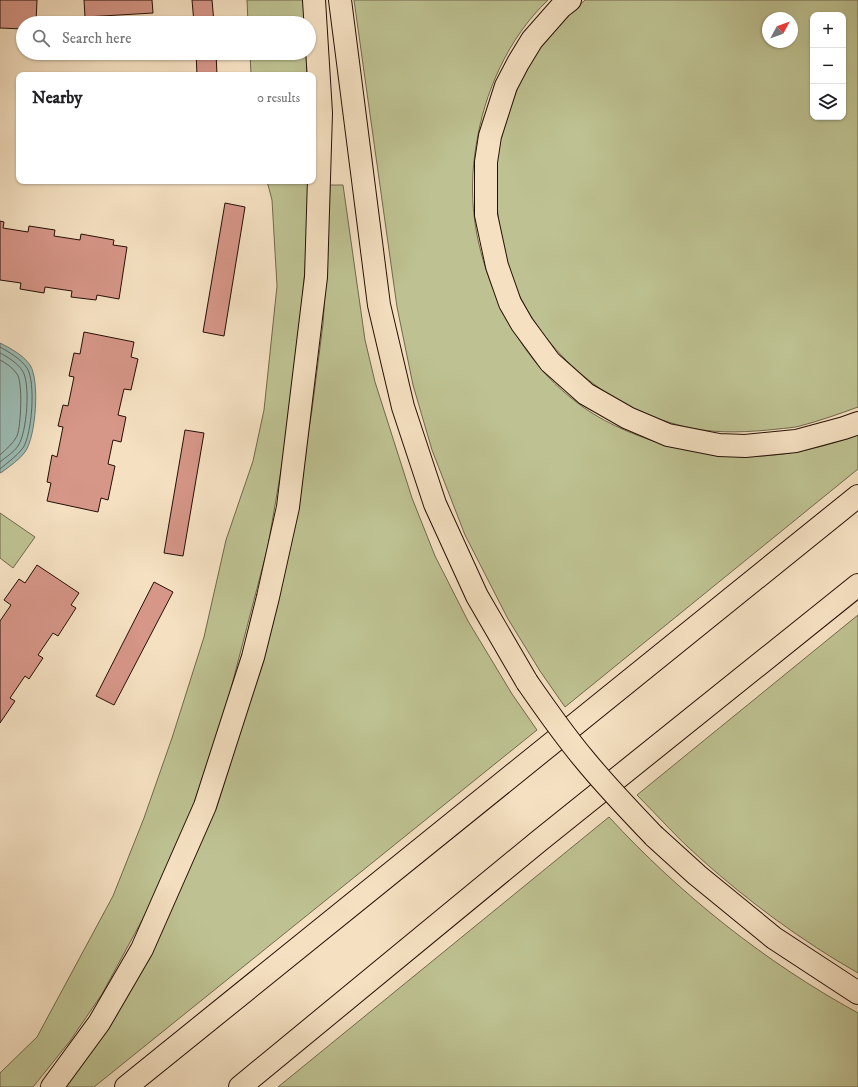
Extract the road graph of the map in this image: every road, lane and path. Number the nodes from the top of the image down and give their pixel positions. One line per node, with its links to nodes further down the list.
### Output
1 (314, 0): 4 (highway)
2 (340, 0): 9 (highway, bridge)
3 (570, 0): 6 (highway)
4 (315, 16)
5 (316, 33): 10 (highway)
6 (858, 423)
7 (858, 496): 11 (highway)
8 (858, 585): 12 (highway)
9 (858, 993)
10 (52, 1087)
11 (126, 1087)
12 (240, 1087)

